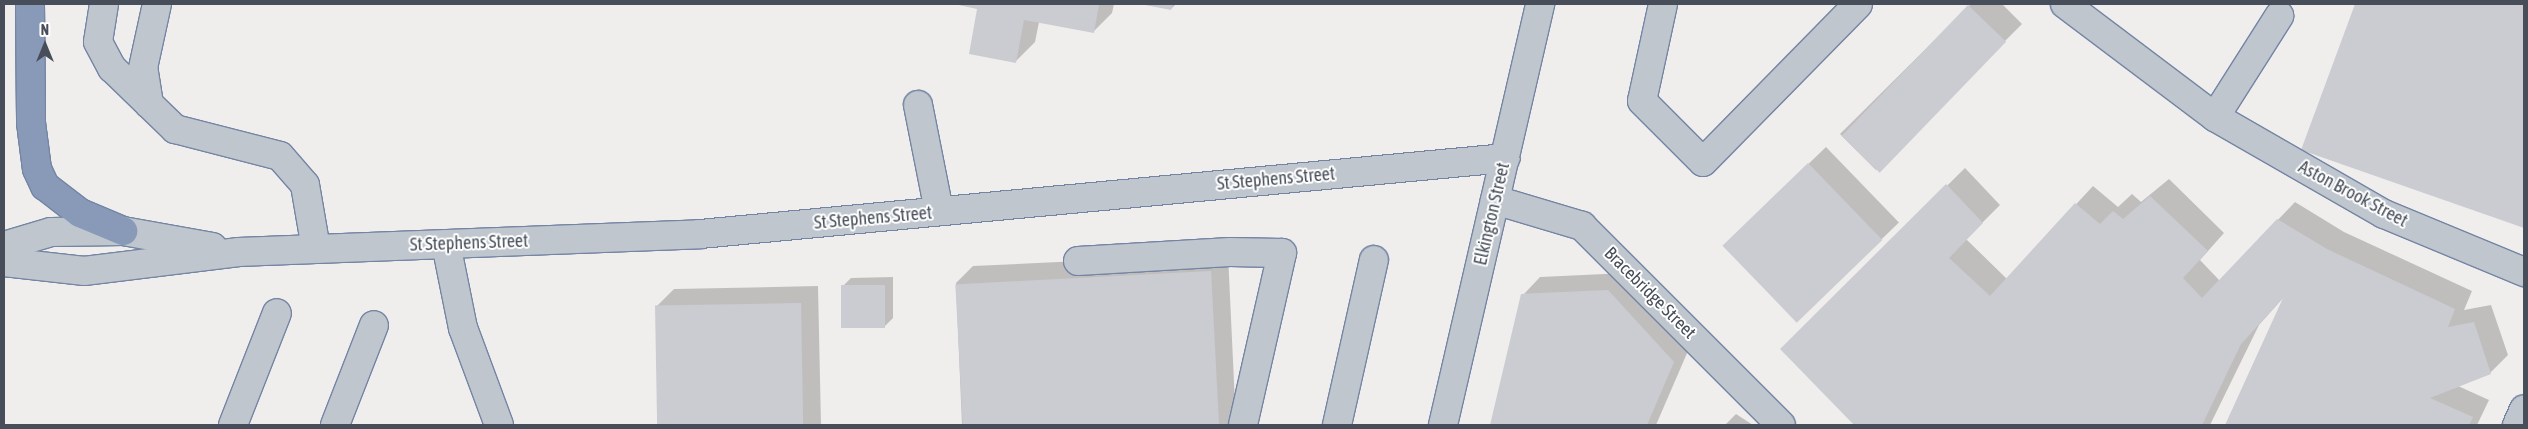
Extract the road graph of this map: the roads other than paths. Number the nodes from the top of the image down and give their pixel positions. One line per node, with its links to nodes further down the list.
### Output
1 (30, 4): 15 (highway)
2 (104, 4): 9 (street)
3 (157, 4): 9 (street)
4 (1540, 4): 12 (street, Elkington Street)
5 (1662, 4): 6 (street)
6 (1858, 4)
7 (2065, 4): 11 (street, Aston Brook Street)
8 (2279, 16): 11 (street)
9 (149, 104): 18 (street)
10 (918, 105): 14 (street)
11 (2215, 117): 23 (street, Aston Brook Street)
12 (1505, 158): 13 (street, Elkington Street); 14 (street, St Stephens Street)
13 (1495, 200): 32 (street, Elkington Street); 33 (street, Bracebridge Street)
14 (939, 211): 16 (street, St Stephens Street)
15 (123, 231): 17 (street, St Stephens Street); 19 (street, St Stephens Street)
16 (446, 244): 18 (street, St Stephens Street); 29 (street)
17 (4, 246)
18 (316, 249): 19 (street, St Stephens Street)
19 (239, 252): 22 (street, St Stephens Street)
20 (1374, 260): 31 (street)
21 (1078, 261): 30 (street)
22 (4, 262)
23 (2524, 272)
24 (277, 313): 27 (street)
25 (374, 325): 28 (street)
26 (2524, 409): 34 (street)
27 (233, 425)
28 (335, 425)
29 (499, 425)
30 (1243, 425)
31 (1337, 425)
32 (1443, 425)
33 (1781, 425)
34 (2517, 425)

